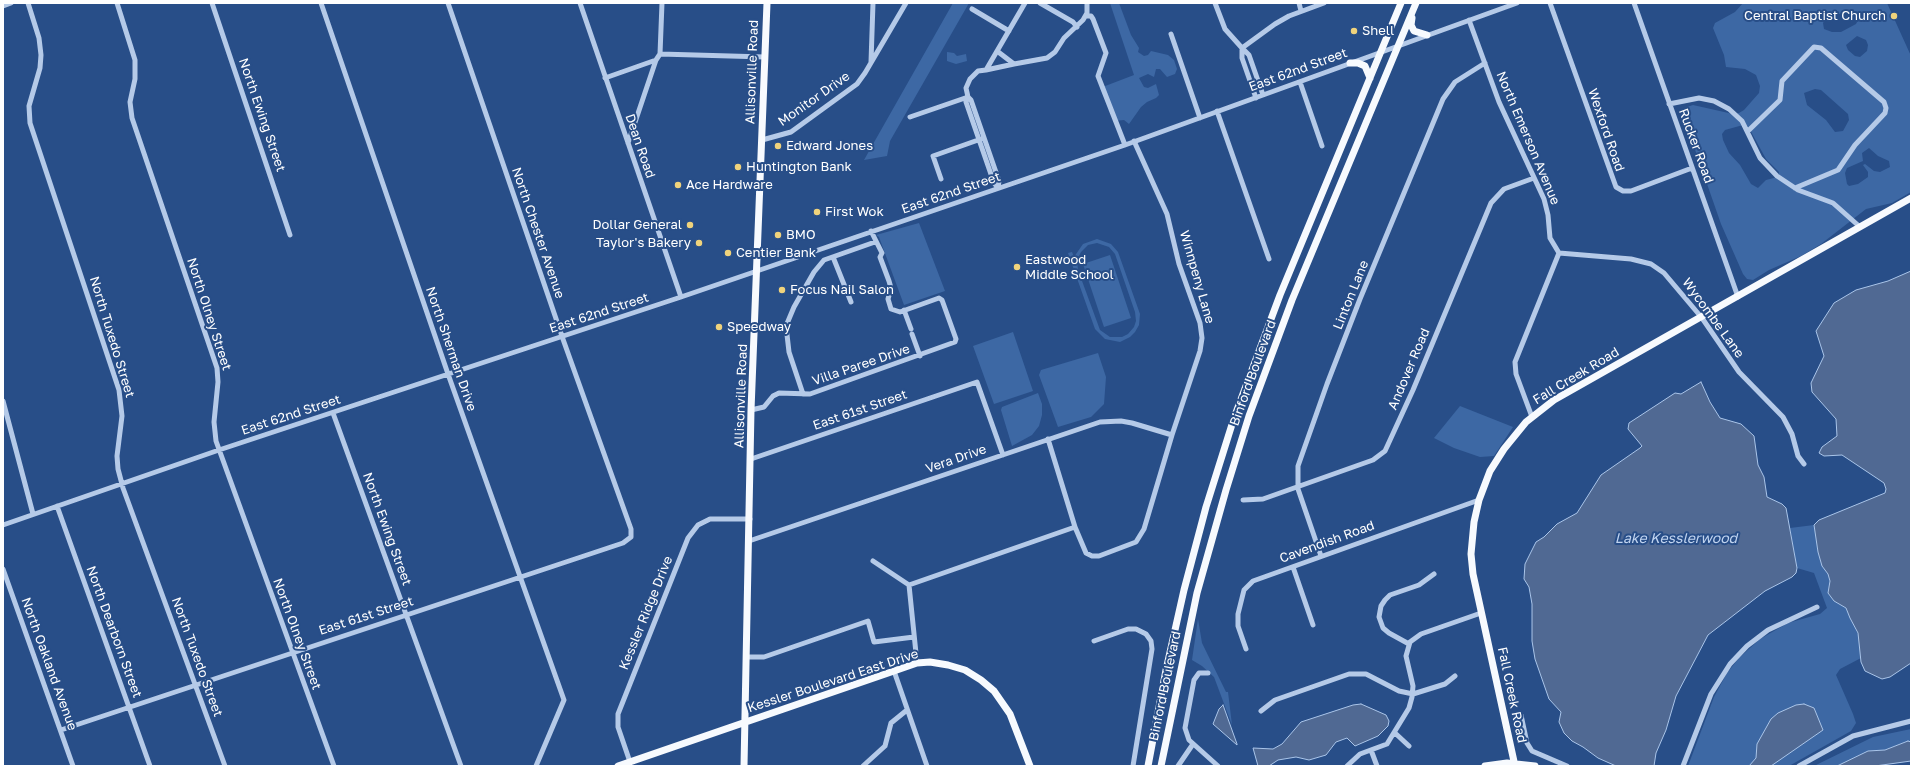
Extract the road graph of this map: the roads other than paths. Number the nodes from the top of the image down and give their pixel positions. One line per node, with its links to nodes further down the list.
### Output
1 (11, 3): 24 (street)
2 (28, 3): 96 (street, North Tuxedo Street)
3 (117, 3): 92 (street, North Olney Street)
4 (212, 3): 71 (street, North Ewing Street)
5 (321, 3): 84 (street, North Sherman Drive)
6 (448, 3): 82 (street, North Chester Avenue)
7 (580, 3): 46 (street, Dean Road)
8 (662, 3): 38 (street)
9 (767, 3): 39 (main road, Allisonville Road)
10 (873, 3): 41 (street)
11 (906, 3): 41 (street, Monitor Drive)
12 (1025, 3): 31 (street)
13 (1040, 3): 30 (street)
14 (1087, 3): 28 (street)
15 (1215, 3): 35 (street)
16 (1299, 3): 26 (street)
17 (1324, 3): 26 (street)
18 (1401, 3): 37 (main road, Binford Boulevard)
19 (1416, 3): 27 (main road, Binford Boulevard)
20 (1517, 3): 23 (street, East 62nd Street)
21 (1550, 3): 63 (street, Wexford Road)
22 (1634, 3): 52 (street, Rucker Road)
23 (1505, 5): 29 (street, East 62nd Street)
24 (3, 6)
25 (972, 10): 31 (street)
26 (1302, 11): 35 (street)
27 (1412, 12): 33 (main road); 34 (main road, Binford Boulevard)
28 (1086, 16): 30 (street); 61 (street)
29 (1470, 23): 33 (street, East 62nd Street); 42 (street, North Emerson Avenue)
30 (1077, 27): 43 (street)
31 (1009, 31): 36 (street)
32 (1171, 34): 55 (street)
33 (1427, 35): 34 (street, East 62nd Street)
34 (1398, 46): 37 (street, East 62nd Street); 156 (main road, Binford Boulevard)
35 (1242, 48): 49 (street); 51 (street)
36 (997, 51): 43 (street); 45 (street)
37 (1381, 52): 44 (street, East 62nd Street); 47 (main road, Binford Boulevard)
38 (660, 54): 39 (street); 40 (street)
39 (765, 57): 58 (main road, Allisonville Road)
40 (656, 60): 46 (street); 60 (street)
41 (871, 63): 58 (street, Monitor Drive)
42 (1485, 63): 64 (street, North Emerson Avenue); 97 (street, Linton Lane)
43 (1014, 64): 45 (street)
44 (1350, 64): 47 (main road); 48 (street, East 62nd Street)
45 (986, 70): 50 (street)
46 (605, 78): 60 (street, Dean Road)
47 (1370, 78): 155 (main road, Binford Boulevard)
48 (1300, 82): 49 (street, East 62nd Street); 62 (street)
49 (1263, 95): 51 (street, East 62nd Street)
50 (968, 97): 54 (street); 57 (street)
51 (1256, 98): 53 (street, East 62nd Street)
52 (1669, 104): 56 (street); 63 (street, Rucker Road)
53 (1217, 111): 55 (street, East 62nd Street); 75 (street)
54 (910, 117)
55 (1200, 118): 59 (street, East 62nd Street)
56 (1748, 131): 67 (street); 67 (street)
57 (981, 139): 65 (street); 66 (street)
58 (762, 140): 76 (main road, Allisonville Road)
59 (1134, 141): 61 (street, East 62nd Street); 90 (street, Winnpeny Lane)
60 (628, 143): 77 (street, Dean Road)
61 (1125, 145): 66 (street, East 62nd Street)
62 (1322, 146)
63 (1692, 168): 78 (street, Rucker Road)
64 (1534, 178): 73 (street, North Emerson Avenue); 97 (street, Andover Road)
65 (941, 179)
66 (998, 188): 70 (street, East 62nd Street)
67 (1795, 188): 69 (street)
68 (1911, 198): 69 (main road, Fall Creek Road)
69 (1860, 227): 78 (main road, Fall Creek Road)
70 (871, 231): 72 (street); 76 (street, East 62nd Street)
71 (290, 235)
72 (875, 242): 74 (street); 80 (street)
73 (1559, 253): 81 (street, Wycombe Lane); 89 (street)
74 (833, 257): 79 (street); 85 (street)
75 (1269, 259)
76 (756, 270): 77 (street, East 62nd Street); 87 (main road, Allisonville Road)
77 (681, 297): 82 (street, East 62nd Street)
78 (1738, 297): 81 (main road, Fall Creek Road)
79 (851, 302)
80 (904, 310): 83 (street); 83 (street, Villa Paree Drive)
81 (1702, 318): 89 (main road, Fall Creek Road); 95 (street, Wycombe Lane)
82 (562, 337): 84 (street, East 62nd Street); 105 (street, North Chester Avenue)
83 (920, 356): 85 (street, Villa Paree Drive)
84 (448, 374): 88 (street, East 62nd Street); 112 (street, North Sherman Drive)
85 (803, 394): 87 (street, Villa Paree Drive)
86 (3, 401): 101 (street)
87 (751, 410): 94 (main road, Allisonville Road)
88 (333, 413): 92 (street, East 62nd Street); 116 (street, North Ewing Street)
89 (1532, 417): 99 (main road, Fall Creek Road)
90 (1172, 435): 91 (street, Vera Drive); 104 (street, Winnpeny Lane)
91 (1048, 439): 93 (street, Vera Drive); 104 (street)
92 (219, 450): 96 (street, East 62nd Street); 122 (street, North Olney Street)
93 (1003, 455): 94 (street, East 61st Street); 106 (street, Vera Drive)
94 (751, 459): 102 (main road, Allisonville Road)
95 (1804, 464)
96 (123, 484): 100 (street, East 62nd Street); 128 (street, North Tuxedo Street)
97 (1298, 486): 98 (street, Andover Road); 107 (street, Linton Lane)
98 (1243, 500)
99 (1479, 500): 107 (street, Cavendish Road); 115 (main road, Fall Creek Road)
100 (57, 506): 101 (street, East 62nd Street); 130 (street, North Dearborn Street)
101 (33, 514): 103 (street, East 62nd Street)
102 (750, 519): 106 (main road, Allisonville Road); 141 (street, Kessler Ridge Drive)
103 (3, 525)
104 (1076, 527): 113 (street)
105 (631, 537): 112 (street, East 61st Street)
106 (749, 541): 123 (main road, Allisonville Road)
107 (1321, 556): 109 (street, Cavendish Road)
108 (873, 561): 113 (street)
109 (1293, 567): 117 (street); 121 (street, Cavendish Road)
110 (3, 569): 136 (street, North Oakland Avenue)
111 (1434, 574): 120 (street)
112 (520, 576): 116 (street, East 61st Street); 148 (street, North Sherman Drive)
113 (909, 585): 118 (street)
114 (1817, 607): 164 (street)
115 (1481, 613): 120 (street); 142 (main road, Fall Creek Road)
116 (406, 614): 122 (street, East 61st Street); 147 (street, North Ewing Street)
117 (1313, 625)
118 (914, 637): 123 (street); 124 (street)
119 (1094, 641): 154 (street)
120 (1409, 644): 129 (street)
121 (1246, 649)
122 (292, 652): 128 (street, East 61st Street); 146 (street, North Olney Street)
123 (746, 657): 135 (main road, Allisonville Road)
124 (917, 663): 125 (main road, Kessler Boulevard East Drive); 153 (main road, Kessler Boulevard East Drive)
125 (894, 670): 131 (street); 135 (main road, Kessler Boulevard East Drive)
126 (1208, 673): 138 (street)
127 (1455, 676): 129 (street)
128 (196, 686): 130 (street, East 61st Street); 145 (street, North Tuxedo Street)
129 (1413, 694): 132 (street); 137 (street)
130 (129, 707): 136 (street, East 61st Street); 144 (street, North Dearborn Street)
131 (908, 710): 151 (street); 152 (street)
132 (1261, 711)
133 (1521, 715): 163 (street)
134 (1911, 721): 165 (street)
135 (745, 722): 141 (main road, Kessler Boulevard East Drive); 150 (main road, Allisonville Road)
136 (61, 730): 143 (street, North Oakland Avenue)
137 (1395, 733): 139 (street); 140 (street)
138 (1193, 744): 157 (street); 158 (street)
139 (1409, 746)
140 (1371, 750): 159 (street); 160 (street)
141 (630, 762): 149 (main road, Kessler Boulevard East Drive)
142 (1515, 764): 161 (main road); 162 (main road)
143 (74, 766)
144 (150, 766)
145 (225, 766)
146 (334, 766)
147 (461, 766)
148 (536, 766)
149 (618, 766)
150 (744, 766)
151 (863, 766)
152 (927, 766)
153 (1030, 766)
154 (1132, 766)
155 (1148, 766)
156 (1161, 766)
157 (1178, 766)
158 (1218, 766)
159 (1347, 766)
160 (1377, 766)
161 (1485, 766)
162 (1534, 766)
163 (1567, 766)
164 (1683, 766)
165 (1798, 766)

